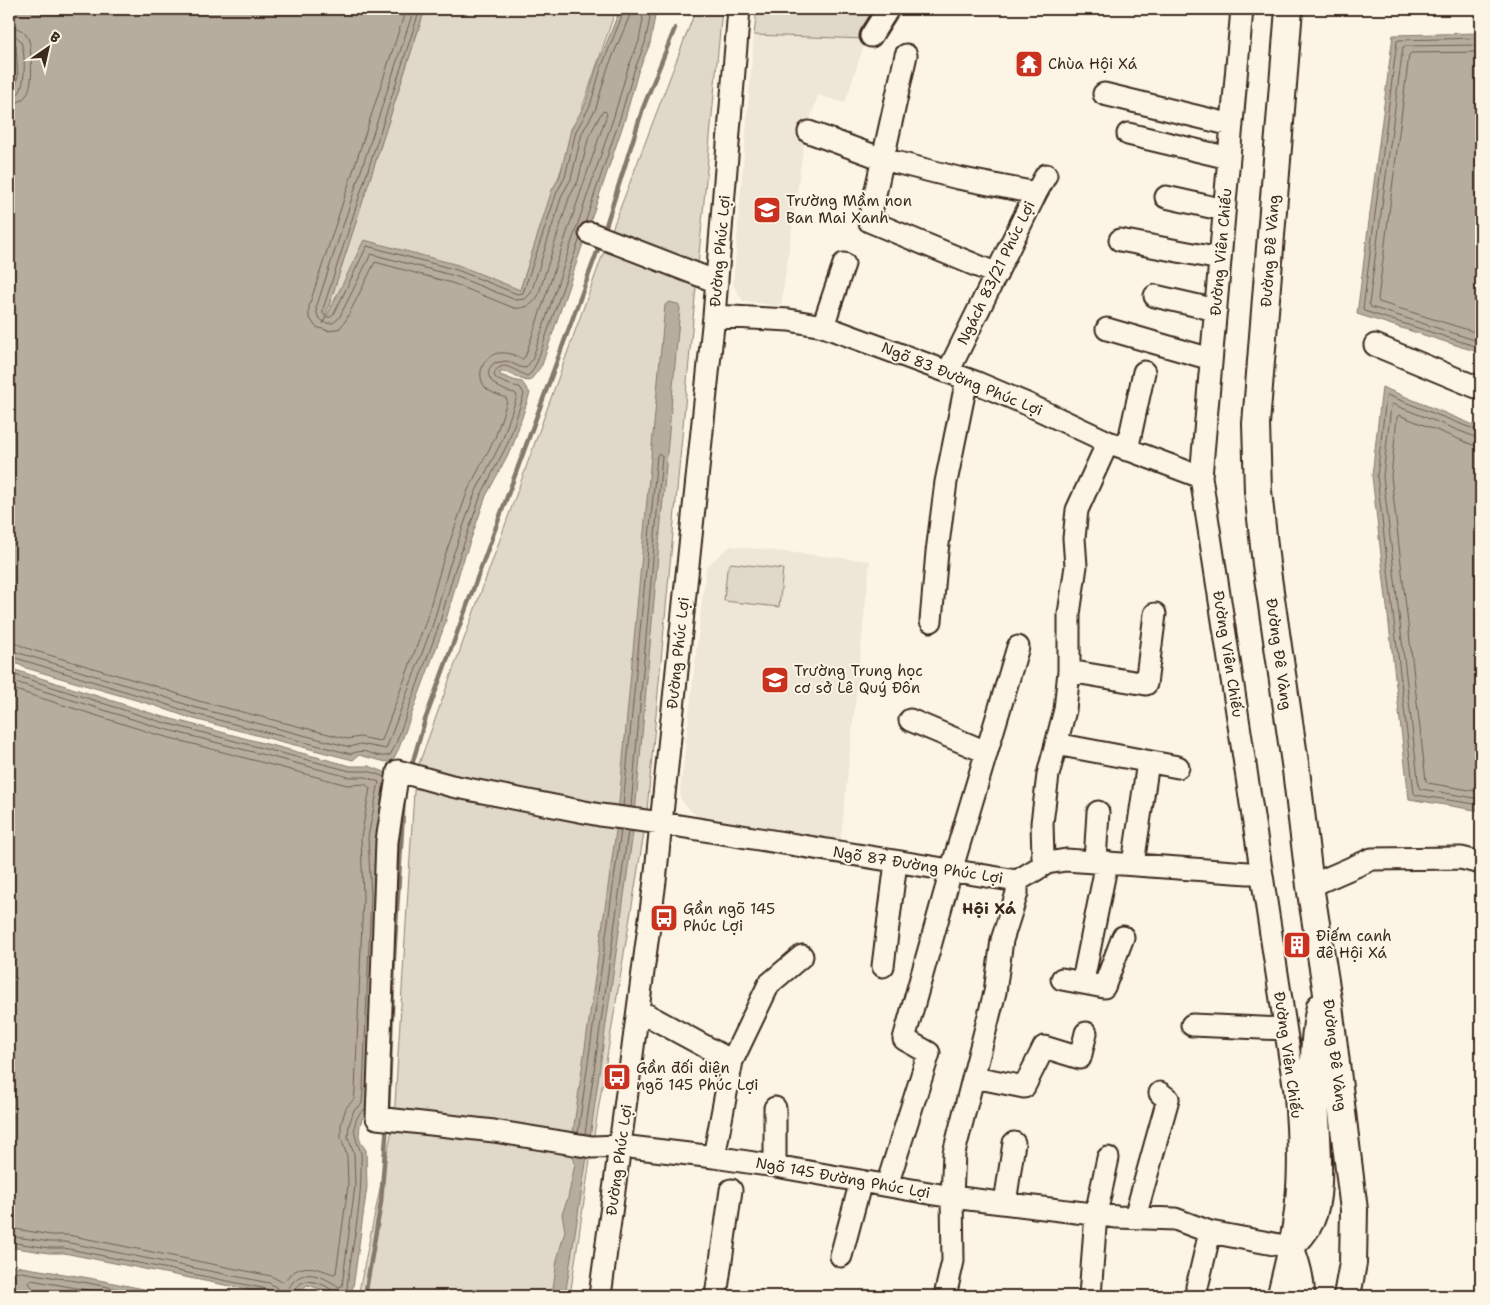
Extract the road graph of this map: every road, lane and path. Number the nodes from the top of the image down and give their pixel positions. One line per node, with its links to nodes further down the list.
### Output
1 (739, 9): 22 (street, Đường Phúc Lợi)
2 (888, 9): 5 (street)
3 (1242, 9): 8 (street, Đường Viên Chiếu)
4 (1289, 9): 55 (main road, Đường Đê Vàng)
5 (872, 36)
6 (906, 55): 12 (street)
7 (1104, 94): 8 (street)
8 (1232, 125): 11 (street, Đường Viên Chiếu)
9 (810, 132): 12 (street)
10 (1128, 134): 11 (street)
11 (1229, 158): 16 (street, Đường Viên Chiếu)
12 (883, 159): 14 (street); 21 (street)
13 (1046, 175): 14 (street, Ngách 83/21 Phúc Lợi)
14 (1036, 193): 21 (street, Ngách 83/21 Phúc Lợi)
15 (1166, 197): 16 (street)
16 (1224, 210): 19 (street, Đường Viên Chiếu)
17 (598, 236): 22 (street)
18 (1120, 240): 19 (street)
19 (1220, 259): 24 (street, Đường Viên Chiếu)
20 (844, 264): 26 (street)
21 (997, 274): 31 (street, Ngách 83/21 Phúc Lợi)
22 (717, 282): 25 (street, Đường Phúc Lợi)
23 (1156, 296): 24 (street)
24 (1216, 310): 29 (street, Đường Viên Chiếu)
25 (714, 316): 26 (street, Ngõ 83 Đường Phúc Lợi); 46 (street, Đường Phúc Lợi)
26 (824, 326): 31 (street, Ngõ 83 Đường Phúc Lợi)
27 (1107, 329): 29 (street)
28 (1375, 345): 32 (street)
29 (1211, 359): 35 (street, Đường Viên Chiếu)
30 (1144, 372): 34 (street)
31 (957, 376): 33 (street, Ngõ 83 Đường Phúc Lợi); 37 (street, Ngách 83/21 Phúc Lợi)
32 (1481, 389)
33 (1108, 442): 34 (street, Ngõ 83 Đường Phúc Lợi); 39 (street)
34 (1127, 450): 35 (street, Ngõ 83 Đường Phúc Lợi)
35 (1201, 477): 53 (street, Đường Viên Chiếu)
36 (1155, 614): 39 (street)
37 (931, 621)
38 (1018, 648): 42 (street)
39 (1069, 671): 41 (street)
40 (910, 720): 42 (street)
41 (1056, 744): 43 (street); 49 (street)
42 (986, 752): 52 (street)
43 (1148, 762): 44 (street); 50 (street)
44 (1178, 767)
45 (1098, 812): 48 (street)
46 (661, 823): 47 (street, Ngõ 87 Đường Phúc Lợi); 62 (street, Đường Phúc Lợi); 70 (street, Ngõ 87 Đường Phúc Lợi)
47 (896, 862): 52 (street, Ngõ 87 Đường Phúc Lợi); 58 (street)
48 (1101, 862): 49 (street, Ngõ 87 Đường Phúc Lợi); 50 (street, Ngõ 87 Đường Phúc Lợi); 60 (street)
49 (1047, 863): 54 (street, Ngõ 87 Đường Phúc Lợi)
50 (1133, 864): 53 (street, Ngõ 87 Đường Phúc Lợi)
51 (1481, 864): 55 (street)
52 (951, 871): 54 (street, Ngõ 87 Đường Phúc Lợi); 77 (street)
53 (1262, 872): 64 (street, Đường Viên Chiếu)
54 (1016, 881): 67 (street)
55 (1310, 886): 61 (main road, Đường Đê Vàng)
56 (1123, 937): 60 (street)
57 (802, 956): 66 (street)
58 (883, 966)
59 (1062, 978): 60 (street)
60 (1083, 982)
61 (1326, 985): 84 (main road); 93 (main road, Đường Đê Vàng)
62 (638, 1010): 66 (street); 72 (street, Đường Phúc Lợi)
63 (1192, 1025): 64 (street)
64 (1285, 1029): 84 (street, Đường Viên Chiếu)
65 (1086, 1033): 67 (street)
66 (732, 1061): 73 (street)
67 (974, 1077): 79 (street)
68 (1160, 1092): 82 (street)
69 (775, 1108): 75 (street)
70 (384, 1119): 72 (street, Ngõ 145 Đường Phúc Lợi)
71 (1014, 1143): 80 (street)
72 (621, 1146): 73 (street, Ngõ 145 Đường Phúc Lợi); 87 (street, Đường Phúc Lợi)
73 (714, 1157): 75 (street, Ngõ 145 Đường Phúc Lợi)
74 (1108, 1158): 81 (street)
75 (775, 1166): 76 (street, Ngõ 145 Đường Phúc Lợi)
76 (861, 1181): 77 (street, Ngõ 145 Đường Phúc Lợi); 85 (street)
77 (887, 1185): 79 (street, Ngõ 145 Đường Phúc Lợi)
78 (732, 1190): 88 (street)
79 (952, 1197): 80 (street, Ngõ 145 Đường Phúc Lợi); 89 (street)
80 (1005, 1203): 81 (street, Ngõ 145 Đường Phúc Lợi)
81 (1096, 1214): 82 (street, Ngõ 145 Đường Phúc Lợi); 90 (street)
82 (1136, 1218): 83 (street, Ngõ 145 Đường Phúc Lợi)
83 (1210, 1232): 84 (street, Ngõ 145 Đường Phúc Lợi); 86 (street)
84 (1290, 1247): 91 (street, Đường Viên Chiếu); 92 (main road)
85 (841, 1256)
86 (1197, 1287)
87 (600, 1296)
88 (716, 1296)
89 (945, 1296)
90 (1090, 1296)
91 (1278, 1296)
92 (1301, 1296)
93 (1347, 1296)

